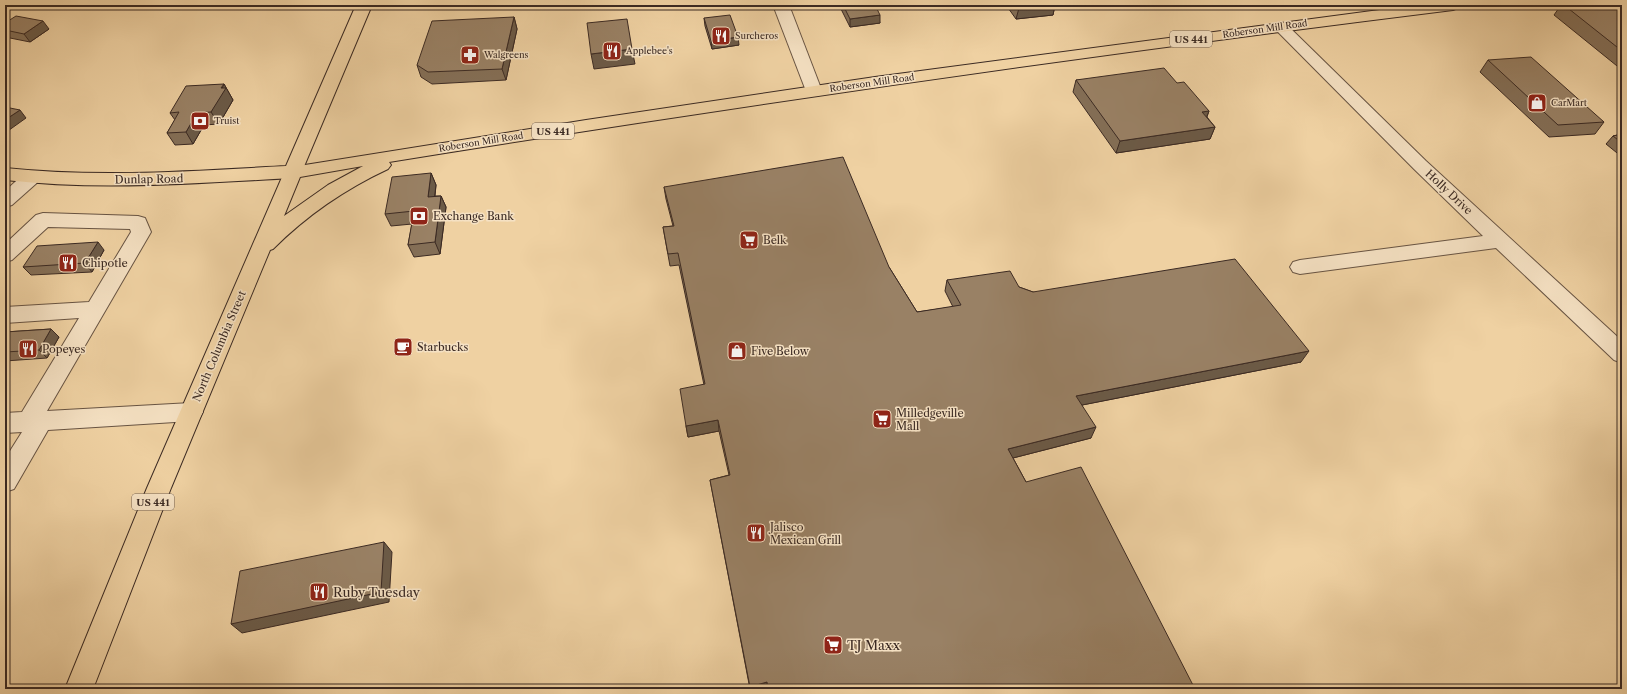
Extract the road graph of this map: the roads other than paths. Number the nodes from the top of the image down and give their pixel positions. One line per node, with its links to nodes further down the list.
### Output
1 (364, 5): 7 (main road, North Columbia Street)
2 (781, 5): 5 (street)
3 (1453, 5): 4 (main road, Roberson Mill Road / US 441)
4 (1281, 27): 5 (main road, Roberson Mill Road / US 441); 11 (street, Holly Drive)
5 (814, 91): 6 (main road, Roberson Mill Road / US 441)
6 (424, 151): 7 (main road, Roberson Mill Road / US 441); 12 (main road, US 441)
7 (293, 172): 9 (main road, Dunlap Road); 12 (main road, North Columbia Street / US 441)
8 (5, 174): 9 (main road, Dunlap Road)
9 (32, 177): 10 (street)
10 (5, 201)
11 (1501, 240): 14 (street); 17 (street, Holly Drive)
12 (259, 250): 18 (main road, North Columbia Street / US 441)
13 (5, 255): 15 (street)
14 (1300, 267)
15 (95, 309): 16 (street); 19 (street)
16 (5, 315)
17 (1622, 354)
18 (191, 412): 19 (street); 22 (main road, North Columbia Street / US 441)
19 (35, 421): 20 (street); 21 (street)
20 (5, 423)
21 (5, 481)
22 (79, 689)

